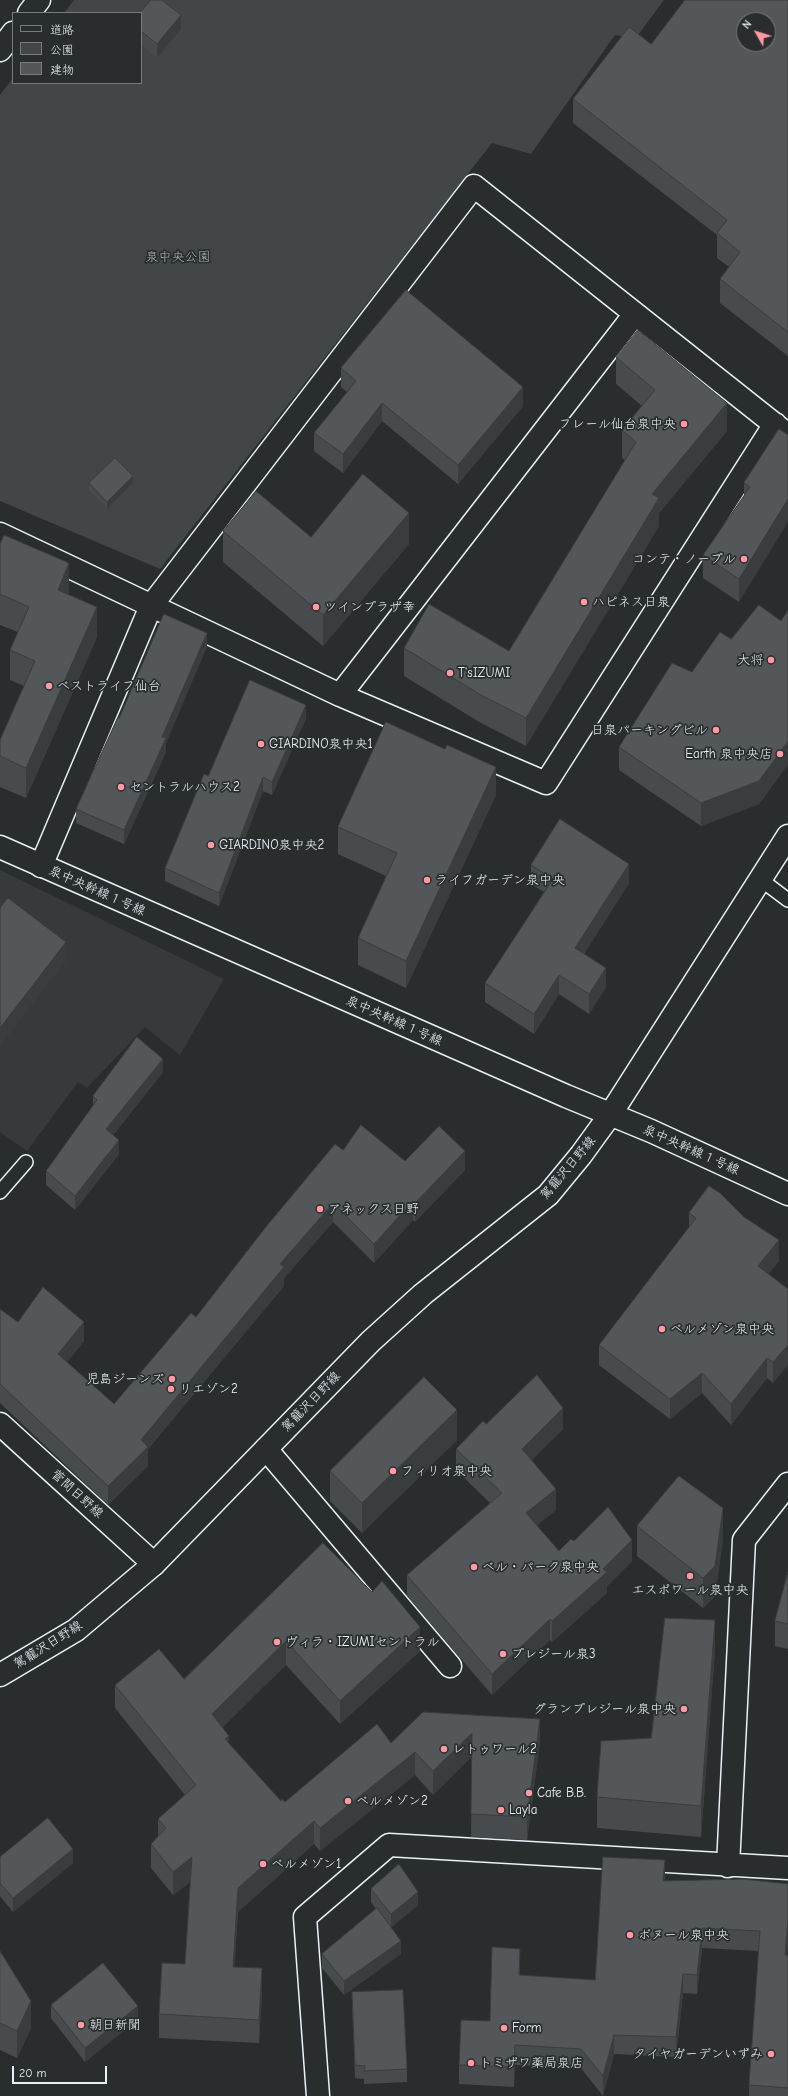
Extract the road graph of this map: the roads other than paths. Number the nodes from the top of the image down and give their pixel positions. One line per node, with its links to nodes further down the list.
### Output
1 (39, 0): 2 (street)
2 (30, 12)
3 (12, 34): 4 (street)
4 (0, 50)
5 (635, 314): 6 (street); 8 (street); 9 (street)
6 (781, 430): 9 (street)
7 (0, 534): 8 (street)
8 (151, 606): 9 (street); 12 (street)
9 (340, 695)
10 (788, 836): 13 (street, 駕籠沢日野線)
11 (0, 847): 12 (street, 泉中央幹線１号線)
12 (42, 866): 15 (street, 泉中央幹線１号線)
13 (760, 879): 14 (lane); 15 (street, 駕籠沢日野線)
14 (788, 900)
15 (610, 1115): 18 (street, 泉中央幹線１号線); 20 (street, 駕籠沢日野線)
16 (26, 1162): 17 (lane)
17 (0, 1192)
18 (788, 1194)
19 (0, 1424): 22 (street, 菅間日野線)
20 (266, 1448): 22 (street, 駕籠沢日野線); 23 (street)
21 (788, 1484): 25 (street)
22 (154, 1564): 24 (street, 駕籠沢日野線)
23 (450, 1666)
24 (0, 1674)
25 (728, 1866): 26 (street); 27 (street)
26 (788, 1868)
27 (318, 2096)

